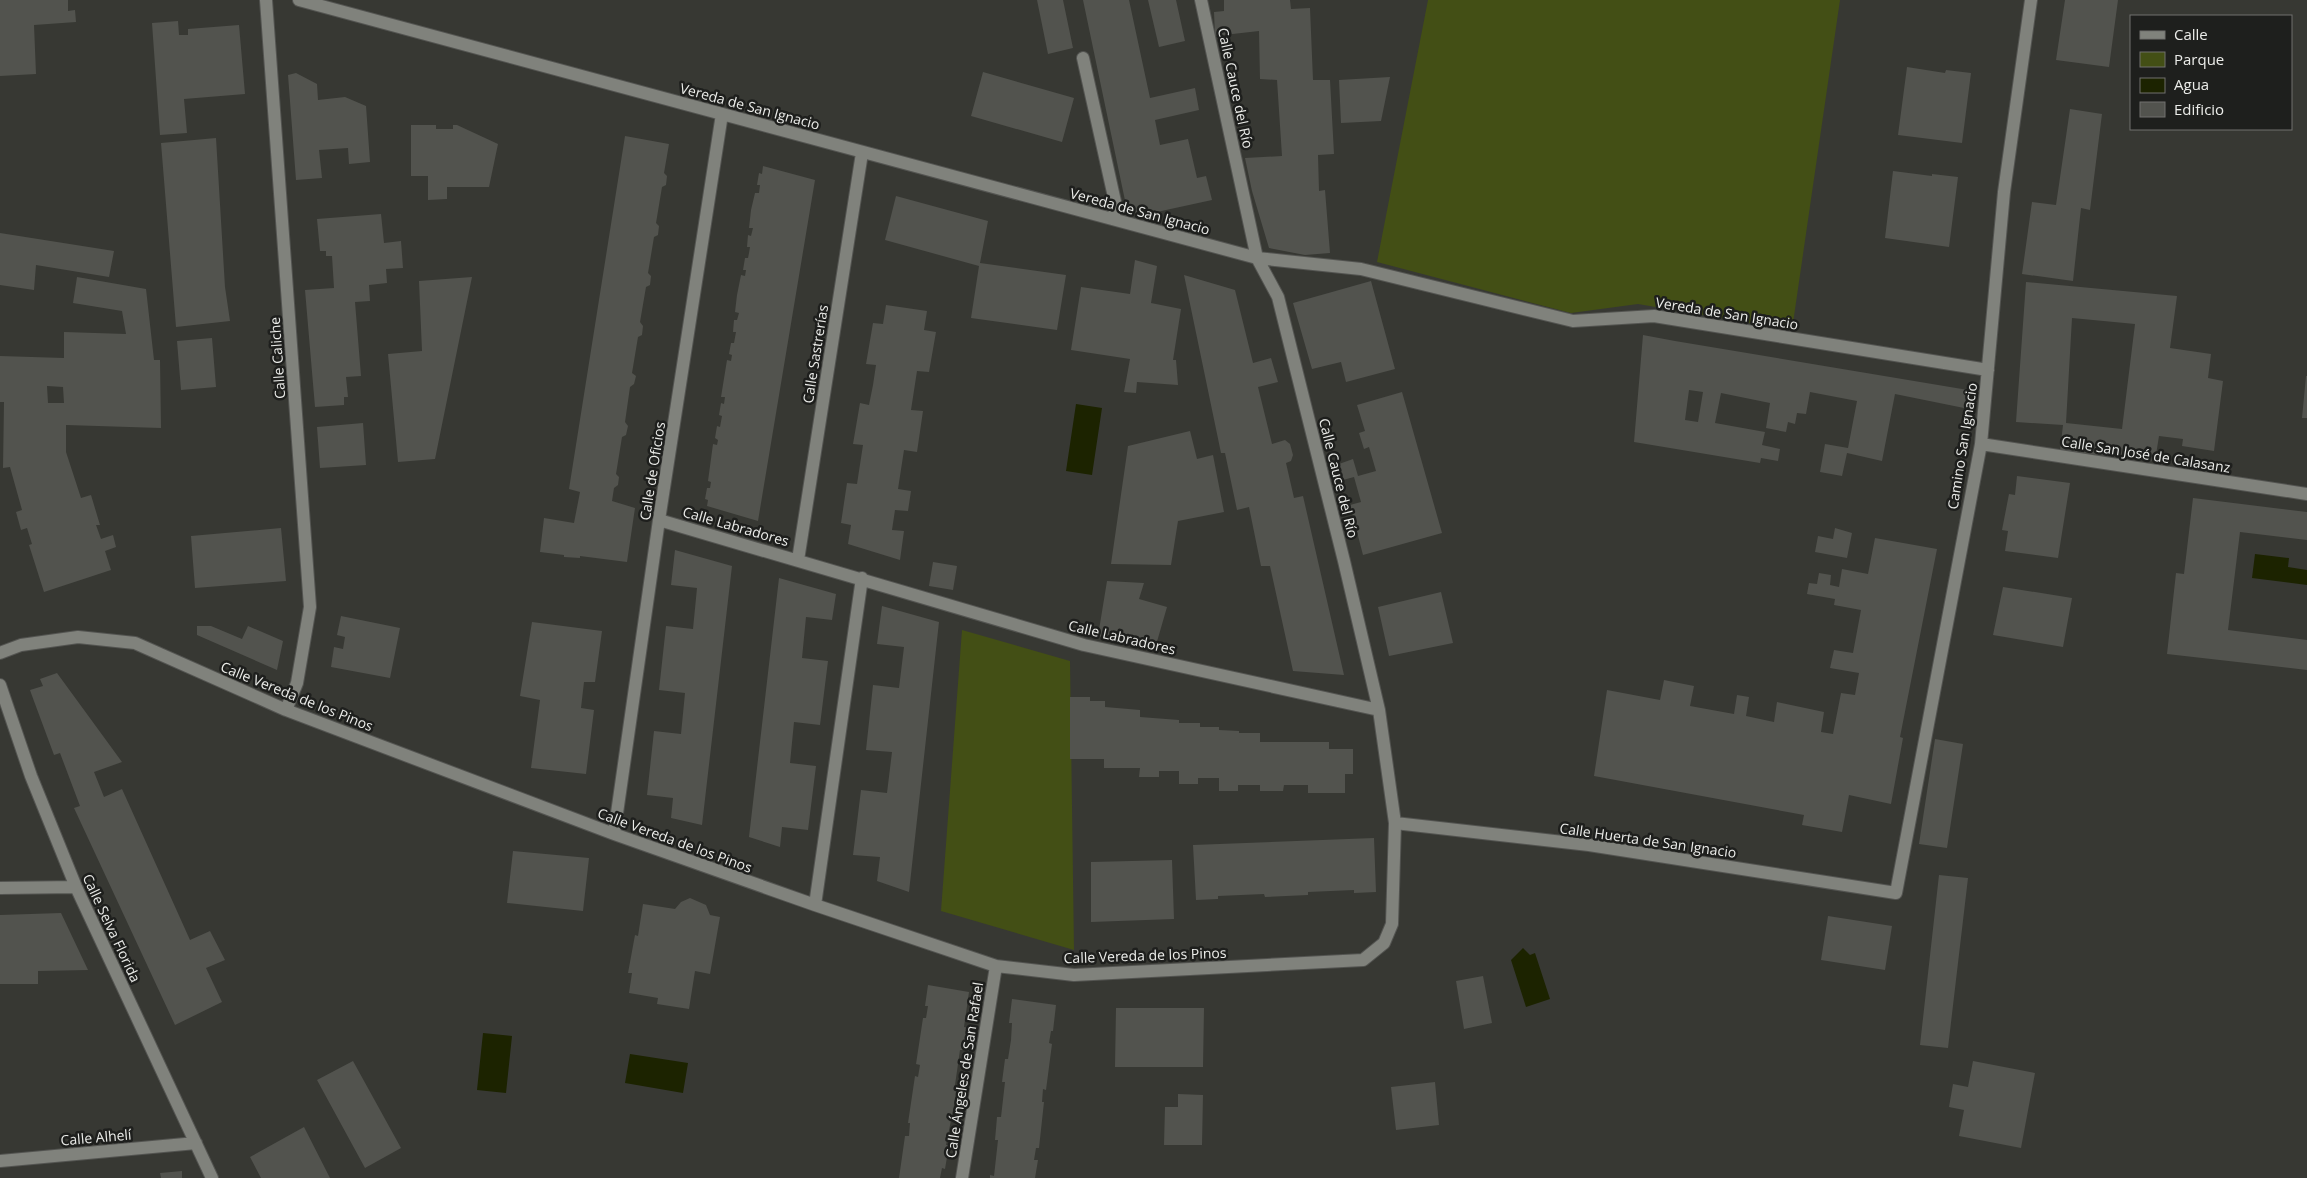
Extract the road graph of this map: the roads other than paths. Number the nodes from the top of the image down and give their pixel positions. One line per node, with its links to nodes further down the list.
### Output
1 (266, 0): 18 (street, Calle Caliche)
2 (299, 0): 6 (street, Vereda de San Ignacio)
3 (1202, 0): 9 (street, Calle Cauce del Río)
4 (2031, 0): 10 (street, Camino San Ignacio)
5 (1083, 58): 8 (street)
6 (722, 114): 7 (street, Vereda de San Ignacio); 13 (street, Calle de Oficios)
7 (862, 153): 8 (street, Vereda de San Ignacio); 14 (street, Calle Sastrerías)
8 (1113, 219): 9 (street, Vereda de San Ignacio)
9 (1257, 258): 10 (street, Vereda de San Ignacio); 19 (street, Calle Cauce del Río)
10 (1988, 370): 11 (street, Camino San Ignacio)
11 (1981, 444): 12 (street, Calle San José de Calasanz); 24 (street, Camino San Ignacio)
12 (2307, 494)
13 (659, 520): 14 (street, Calle Labradores); 21 (street, Calle de Oficios)
14 (798, 560): 15 (street, Calle Labradores)
15 (862, 578): 19 (street, Calle Labradores); 25 (street)
16 (0, 653): 18 (street, Calle Vereda de los Pinos)
17 (0, 685): 22 (street, Calle Selva Florida)
18 (286, 710): 21 (street, Calle Vereda de los Pinos)
19 (1379, 710): 20 (street, Calle Cauce del Río)
20 (1395, 823): 24 (street, Calle Huerta de San Ignacio); 26 (street, Calle Cauce del Río)
21 (614, 834): 25 (street, Calle Vereda de los Pinos)
22 (76, 886): 23 (street); 28 (street, Calle Selva Florida)
23 (0, 888)
24 (1896, 893)
25 (815, 905): 27 (street, Calle Vereda de los Pinos)
26 (1363, 960): 27 (street, Calle Vereda de los Pinos)
27 (996, 966): 31 (street, Calle Ángeles de San Rafael)
28 (196, 1144): 29 (street, Calle Alhelí); 30 (street, Calle Selva Florida)
29 (0, 1161)
30 (212, 1178)
31 (962, 1178)

